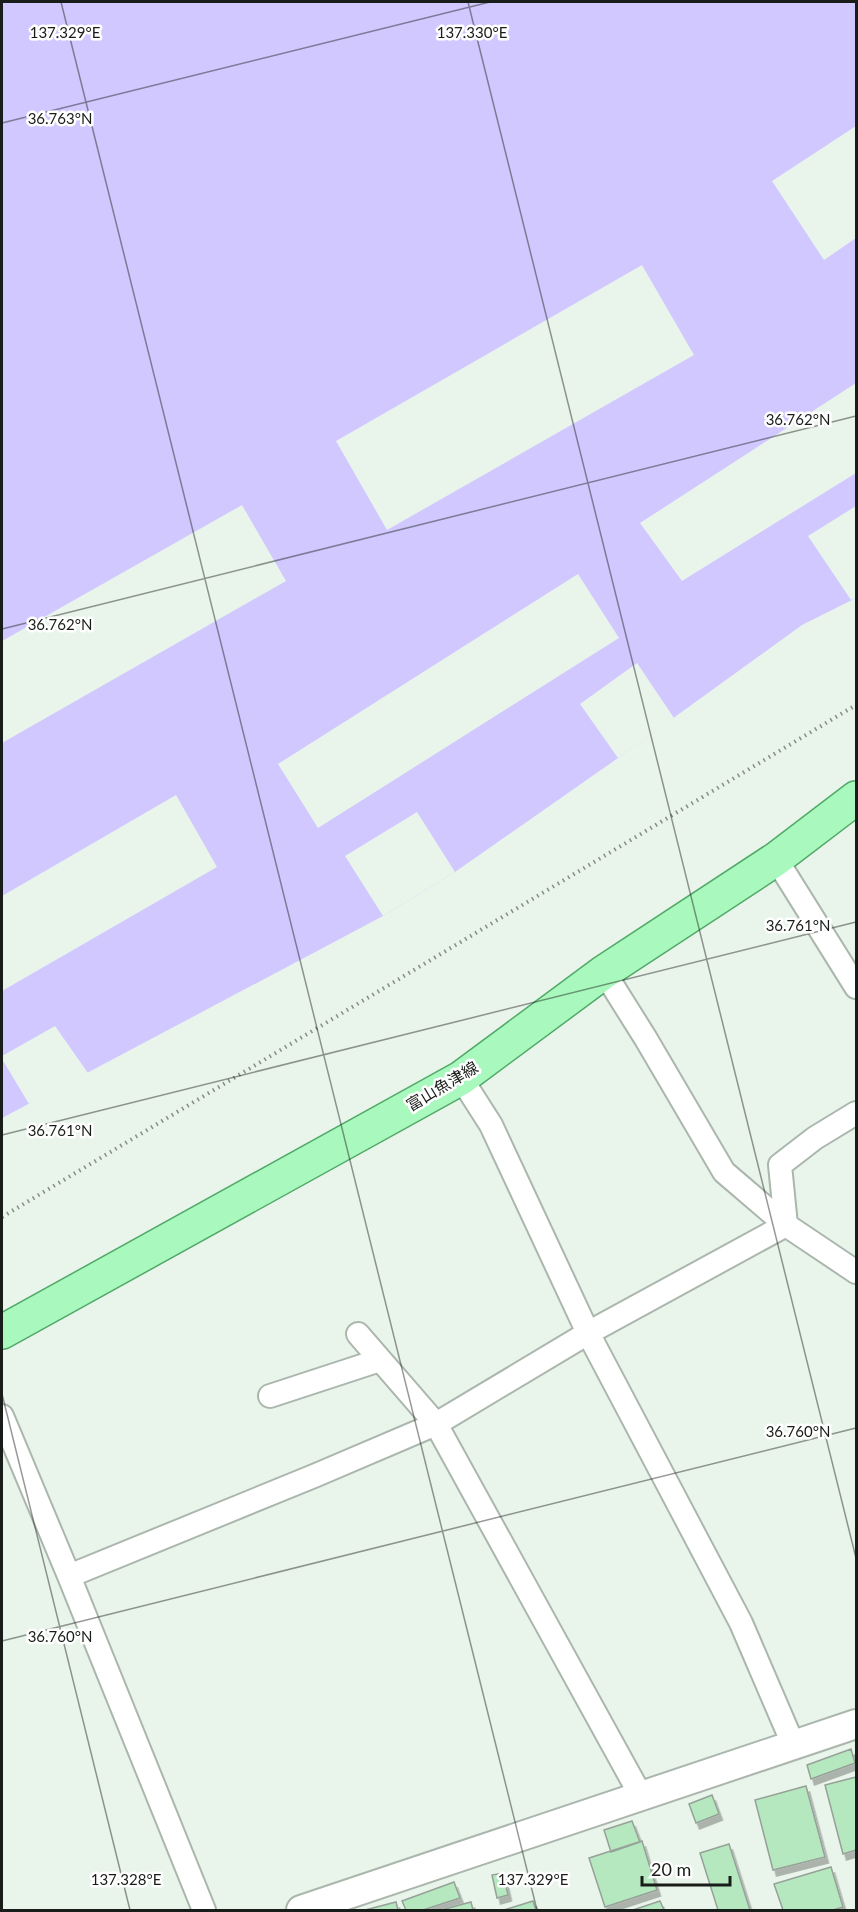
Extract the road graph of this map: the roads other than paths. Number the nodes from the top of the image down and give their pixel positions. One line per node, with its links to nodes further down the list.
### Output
1 (856, 798): 2 (main road, 富山魚津線)
2 (776, 860): 3 (main road, 富山魚津線); 4 (street)
3 (604, 972): 5 (main road, 富山魚津線); 7 (street)
4 (856, 987)
5 (461, 1078): 9 (main road, 富山魚津線); 10 (street)
6 (856, 1113): 7 (street)
7 (786, 1225): 8 (street); 10 (street)
8 (856, 1272)
9 (2, 1332)
10 (588, 1333): 15 (street); 18 (street)
11 (358, 1334): 12 (street)
12 (381, 1360): 13 (street); 15 (street)
13 (270, 1396)
14 (2, 1416): 16 (street)
15 (436, 1424): 16 (street); 19 (street)
16 (69, 1576): 20 (street)
17 (856, 1724): 18 (street)
18 (794, 1744): 19 (street)
19 (641, 1796): 21 (street)
20 (204, 1911)
21 (301, 1911)

